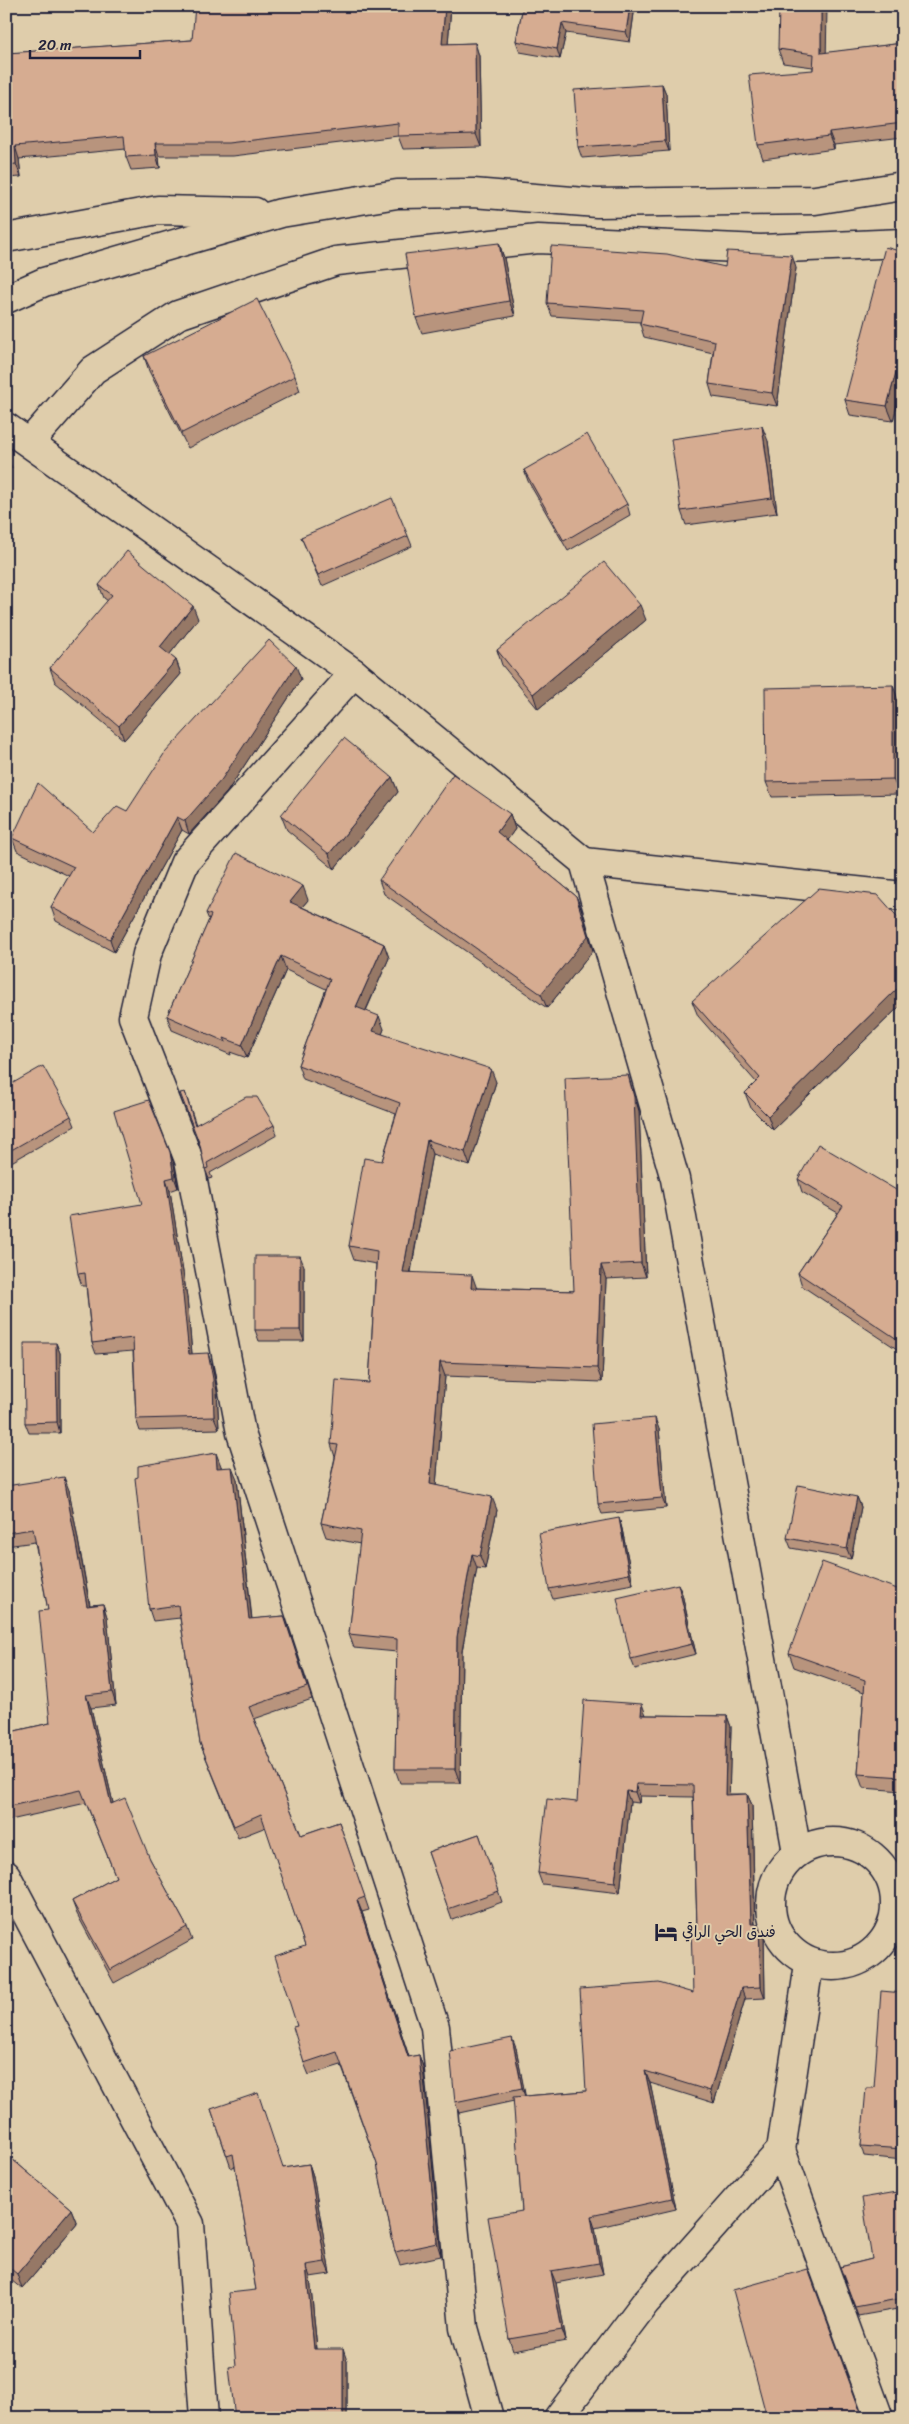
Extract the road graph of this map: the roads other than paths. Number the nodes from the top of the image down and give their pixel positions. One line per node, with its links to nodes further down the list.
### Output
1 (903, 186): 2 (street)
2 (281, 213): 3 (street); 5 (street)
3 (6, 238)
4 (903, 243): 7 (street)
5 (6, 298)
6 (6, 427): 7 (street)
7 (30, 442): 8 (street)
8 (354, 673): 9 (street); 17 (street)
9 (584, 862): 10 (street); 11 (street)
10 (903, 896)
11 (797, 1852): 13 (street); 14 (street)
12 (6, 1875): 16 (street)
13 (899, 1886): 14 (street)
14 (809, 1964): 15 (street)
15 (782, 2150): 18 (street); 19 (street)
16 (204, 2418)
17 (489, 2418)
18 (558, 2418)
19 (879, 2418)

